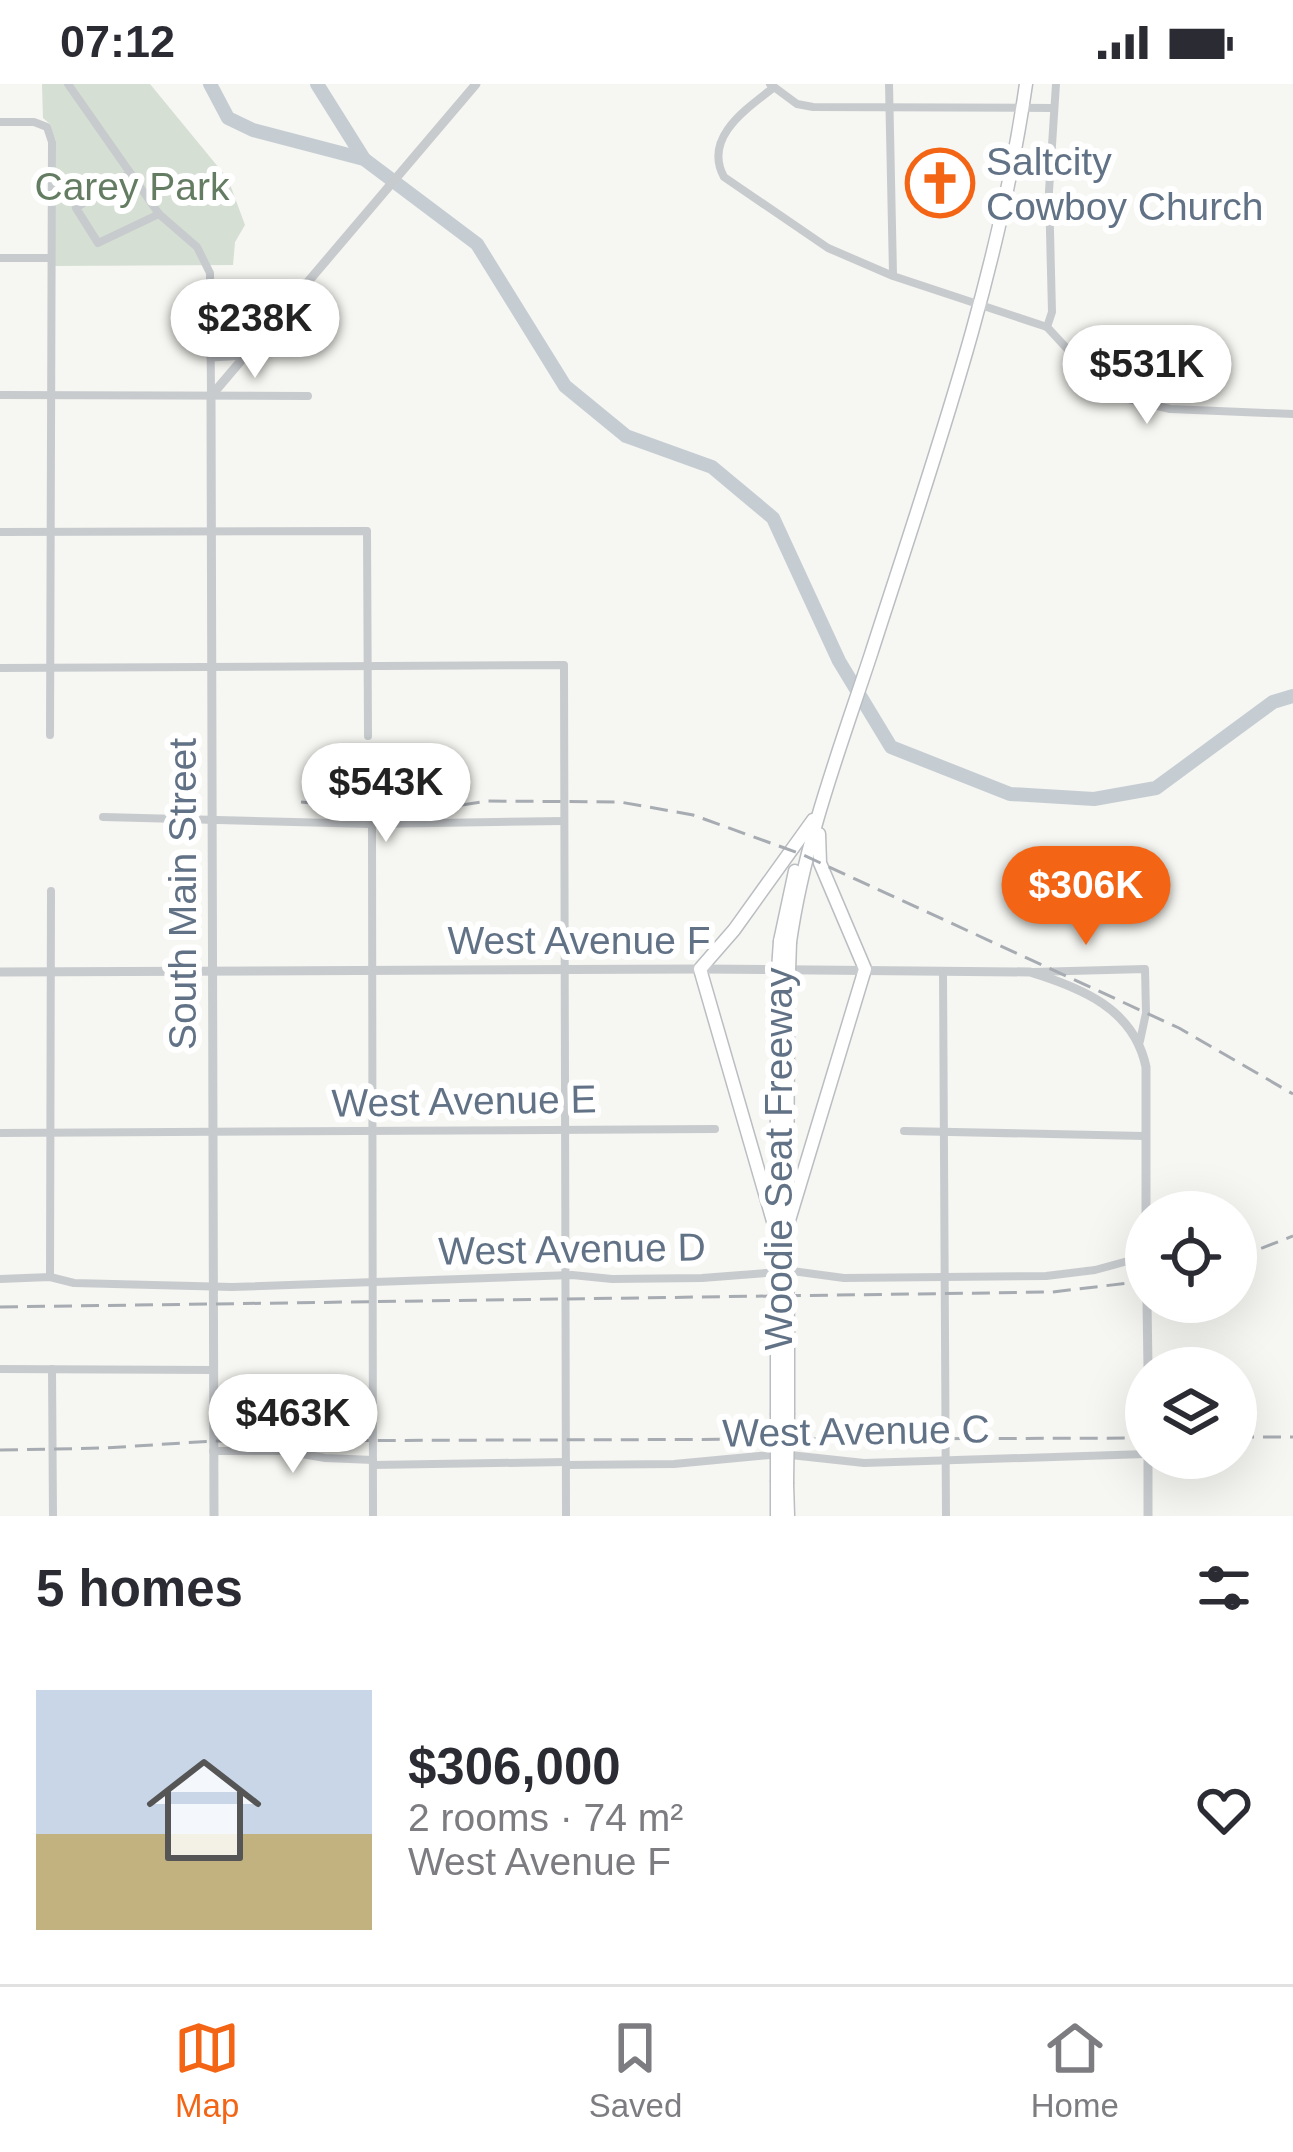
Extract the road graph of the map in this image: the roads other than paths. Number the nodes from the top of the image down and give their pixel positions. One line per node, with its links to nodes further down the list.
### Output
1 (68, 84): 11 (street)
2 (476, 84): 18 (street)
3 (890, 84): 7 (street)
4 (1026, 84): 8 (main road, Woodie Seat Freeway)
5 (1056, 84): 9 (street)
6 (771, 86): 7 (street); 15 (street)
7 (890, 106): 8 (street); 15 (street)
8 (1023, 106): 9 (street); 16 (main road, Woodie Seat Freeway)
9 (1052, 108): 17 (street)
10 (0, 122): 14 (street)
11 (130, 172): 12 (street); 12 (street)
12 (159, 214): 19 (street, South Main Street)
13 (0, 258): 14 (street)
14 (50, 258): 22 (street)
15 (893, 276): 16 (street)
16 (980, 304): 17 (street); 35 (main road, Woodie Seat Freeway)
17 (1047, 327): 25 (street)
18 (259, 338): 19 (street); 20 (street)
19 (211, 353): 20 (street); 23 (street, South Main Street)
20 (249, 354): 23 (street)
21 (0, 395): 22 (street)
22 (50, 395): 23 (street); 27 (street)
23 (211, 396): 24 (street); 28 (street, South Main Street)
24 (308, 396)
25 (1293, 414)
26 (0, 532): 27 (street)
27 (51, 532): 28 (street); 32 (street)
28 (211, 532): 29 (street); 31 (street, South Main Street)
29 (370, 666): 31 (street); 34 (street); 38 (street)
30 (0, 668): 32 (street)
31 (212, 668): 32 (street); 37 (street, South Main Street)
32 (51, 669): 33 (street)
33 (50, 735)
34 (368, 736)
35 (823, 802): 41 (main road); 42 (main road); 61 (main road, Woodie Seat Freeway, bridge)
36 (103, 817): 37 (street)
37 (212, 819): 39 (street); 46 (street, South Main Street)
38 (563, 820): 39 (street); 44 (street)
39 (372, 824): 43 (street)
40 (51, 892): 49 (street)
41 (700, 969): 42 (street, West Avenue F); 44 (street, West Avenue F); 61 (main road)
42 (866, 970): 47 (street, West Avenue F); 61 (main road)
43 (372, 971): 44 (street, West Avenue F); 46 (street, West Avenue F); 55 (street)
44 (564, 971): 52 (street)
45 (0, 972): 49 (street, West Avenue F)
46 (212, 972): 49 (street, West Avenue F); 58 (street, South Main Street)
47 (943, 972): 48 (street, West Avenue F); 54 (street)
48 (1030, 972): 50 (street, West Avenue F); 50 (street)
49 (52, 973): 57 (street)
50 (1141, 1041): 59 (street)
51 (715, 1129): 52 (street, West Avenue E)
52 (566, 1130): 55 (street, West Avenue E); 63 (street)
53 (904, 1131): 54 (street)
54 (945, 1131): 59 (street); 65 (street)
55 (372, 1132): 58 (street, West Avenue E); 67 (street)
56 (0, 1133): 57 (street, West Avenue E)
57 (52, 1133): 58 (street, West Avenue E); 64 (street)
58 (213, 1133): 68 (street, South Main Street)
59 (1144, 1136): 60 (street)
60 (1145, 1191)
61 (782, 1240): 78 (main road, Woodie Seat Freeway, bridge)
62 (1125, 1262): 65 (street, West Avenue D)
63 (566, 1276): 65 (street, West Avenue D); 67 (street, West Avenue D); 76 (street)
64 (50, 1277): 66 (street, West Avenue D); 68 (street, West Avenue D)
65 (944, 1278): 75 (street)
66 (0, 1279)
67 (372, 1284): 68 (street, West Avenue D); 74 (street)
68 (213, 1286): 71 (street, South Main Street)
69 (0, 1369): 70 (street)
70 (52, 1369): 71 (street); 79 (street)
71 (213, 1370): 72 (street, South Main Street)
72 (214, 1451): 74 (street, West Avenue C); 80 (street, South Main Street)
73 (1125, 1457): 75 (street, West Avenue C)
74 (373, 1462): 76 (street, West Avenue C); 81 (street)
75 (945, 1462): 76 (street, West Avenue C); 85 (street)
76 (566, 1464): 82 (street)
77 (1147, 1479): 86 (street)
78 (782, 1483): 83 (main road, Woodie Seat Freeway); 84 (main road, Woodie Seat Freeway)
79 (53, 1516)
80 (214, 1516)
81 (373, 1516)
82 (566, 1516)
83 (777, 1516)
84 (788, 1516)
85 (946, 1516)
86 (1148, 1516)

